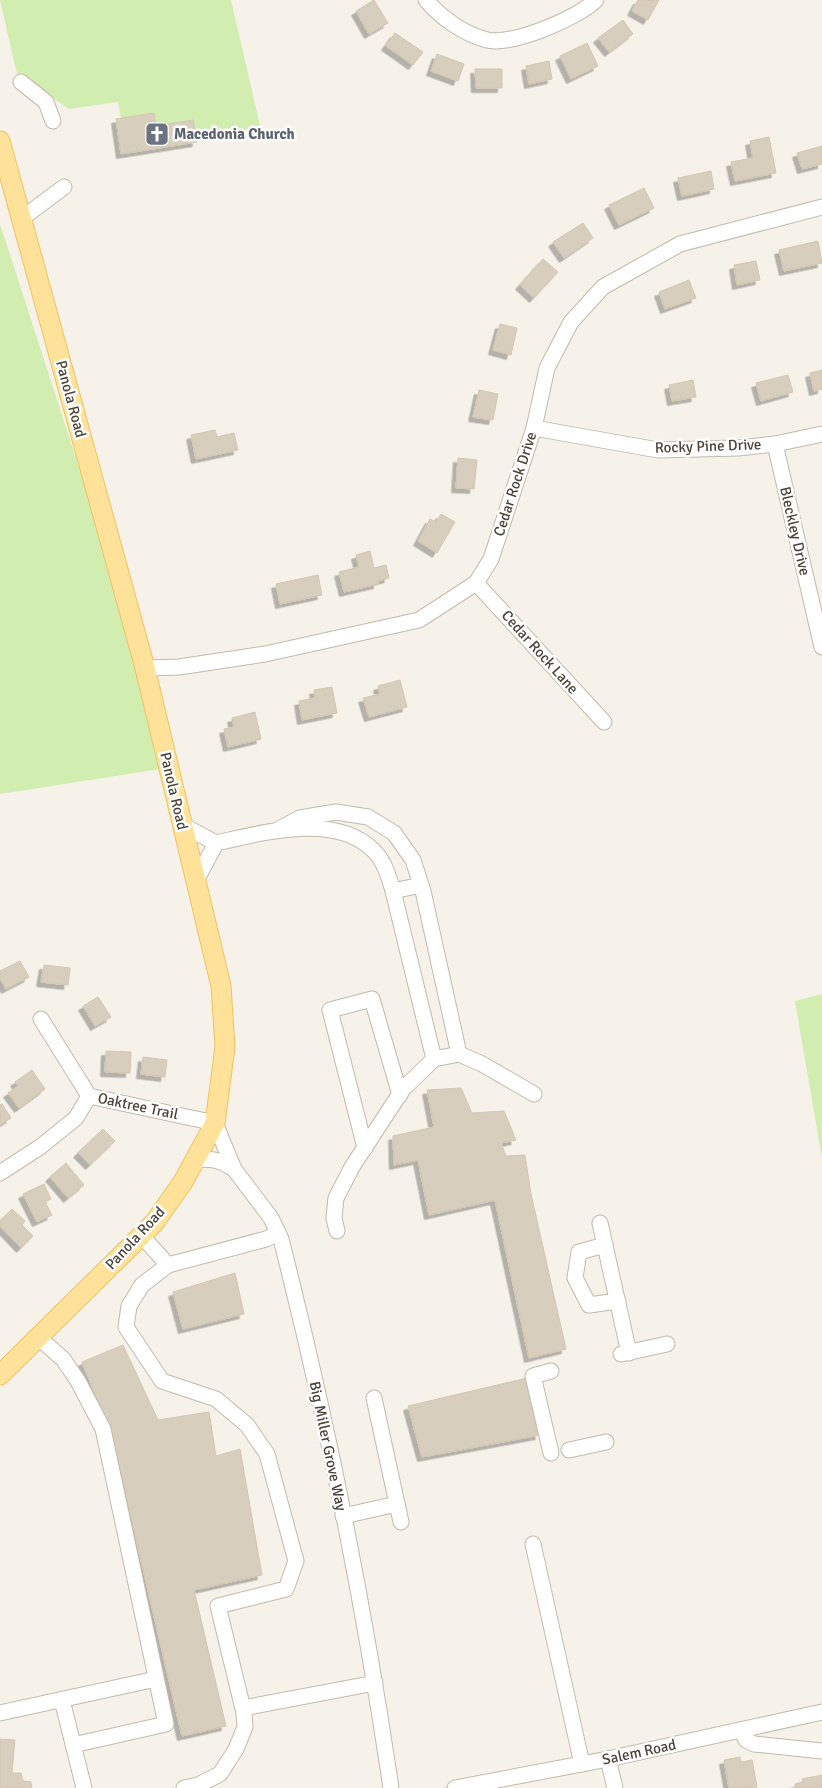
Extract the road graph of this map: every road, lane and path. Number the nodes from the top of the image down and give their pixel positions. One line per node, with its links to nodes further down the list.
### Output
1 (426, 0): 2 (street)
2 (596, 0)
3 (21, 82): 4 (street)
4 (53, 121)
5 (0, 141): 8 (main road, Panola Road)
6 (64, 187): 8 (street)
7 (822, 207): 9 (street, Cedar Rock Drive)
8 (22, 219): 14 (main road, Panola Road)
9 (534, 428): 11 (street, Rocky Pine Drive); 12 (street, Cedar Rock Drive)
10 (822, 434): 11 (street, Rocky Pine Drive)
11 (774, 444): 13 (street, Bleckley Drive)
12 (476, 583): 14 (street, Cedar Rock Drive); 15 (street, Cedar Rock Lane)
13 (822, 647)
14 (144, 668): 16 (main road, Panola Road)
15 (604, 722)
16 (182, 825): 18 (street); 19 (main road, Panola Road)
17 (279, 829): 18 (street); 20 (street); 21 (street)
18 (216, 843): 19 (street)
19 (196, 881): 28 (main road, Panola Road)
20 (421, 884): 21 (street); 23 (street)
21 (393, 891): 24 (street)
22 (41, 1018): 27 (street)
23 (459, 1054): 24 (street); 25 (street)
24 (434, 1059): 26 (street)
25 (534, 1094)
26 (400, 1095): 29 (street); 29 (street)
27 (89, 1096): 28 (street, Oaktree Trail); 32 (street, Oaktree Trail)
28 (215, 1122): 30 (main road, Panola Road); 31 (street, Big Miller Grove Way)
29 (365, 1148): 34 (street)
30 (195, 1160): 31 (street); 36 (main road, Panola Road)
31 (234, 1169): 35 (street, Big Miller Grove Way)
32 (0, 1173)
33 (600, 1223): 37 (street)
34 (337, 1232)
35 (278, 1233): 38 (street); 49 (street, Big Miller Grove Way)
36 (141, 1235): 38 (street); 40 (main road, Panola Road)
37 (605, 1245): 39 (street); 39 (street)
38 (168, 1264): 55 (street)
39 (618, 1301): 41 (street)
40 (38, 1337): 43 (main road, Panola Road); 52 (street)
41 (667, 1344)
42 (550, 1371): 47 (street)
43 (0, 1375)
44 (374, 1398): 48 (street)
45 (606, 1442): 46 (street)
46 (569, 1450)
47 (551, 1453)
48 (397, 1504): 49 (street); 50 (street)
49 (343, 1516): 53 (street, Big Miller Grove Way)
50 (402, 1522)
51 (532, 1544): 62 (street)
52 (156, 1679): 54 (street); 59 (street)
53 (375, 1683): 55 (street); 65 (street, Big Miller Grove Way)
54 (62, 1700): 57 (street); 59 (street)
55 (243, 1708): 64 (street)
56 (822, 1712): 58 (street, Salem Road)
57 (0, 1713)
58 (741, 1730): 60 (street); 61 (street, Salem Road)
59 (73, 1745): 63 (street)
60 (822, 1751)
61 (608, 1759): 62 (street, Salem Road); 67 (street)
62 (582, 1764): 66 (street, Salem Road)
63 (84, 1788)
64 (184, 1788)
65 (391, 1788)
66 (455, 1788)
67 (615, 1788)

